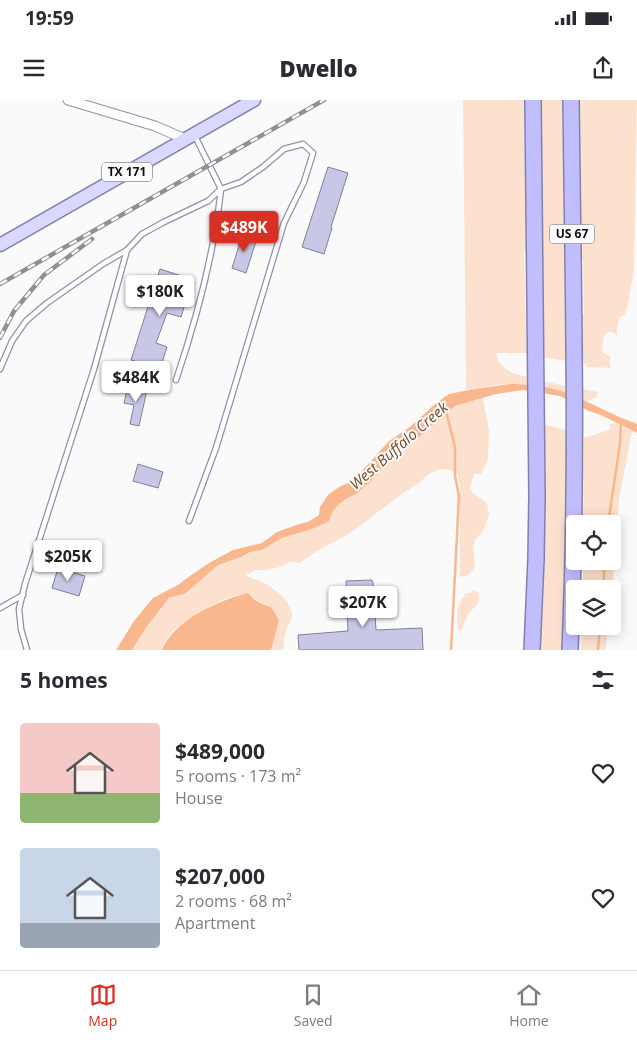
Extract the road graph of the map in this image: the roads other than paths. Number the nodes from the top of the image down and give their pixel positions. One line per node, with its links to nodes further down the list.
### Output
1 (68, 100): 5 (street)
2 (254, 100): 5 (main road, TX 171)
3 (533, 100): 15 (highway, US 67)
4 (571, 100): 16 (highway, US 67)
5 (190, 136): 6 (lane); 7 (main road, TX 171)
6 (221, 189): 8 (lane); 10 (lane); 11 (lane)
7 (0, 245)
8 (127, 250): 9 (lane); 12 (lane)
9 (0, 369)
10 (176, 380)
11 (189, 521)
12 (23, 595): 13 (lane); 14 (lane)
13 (0, 608)
14 (27, 650)
15 (532, 650)
16 (570, 650)

